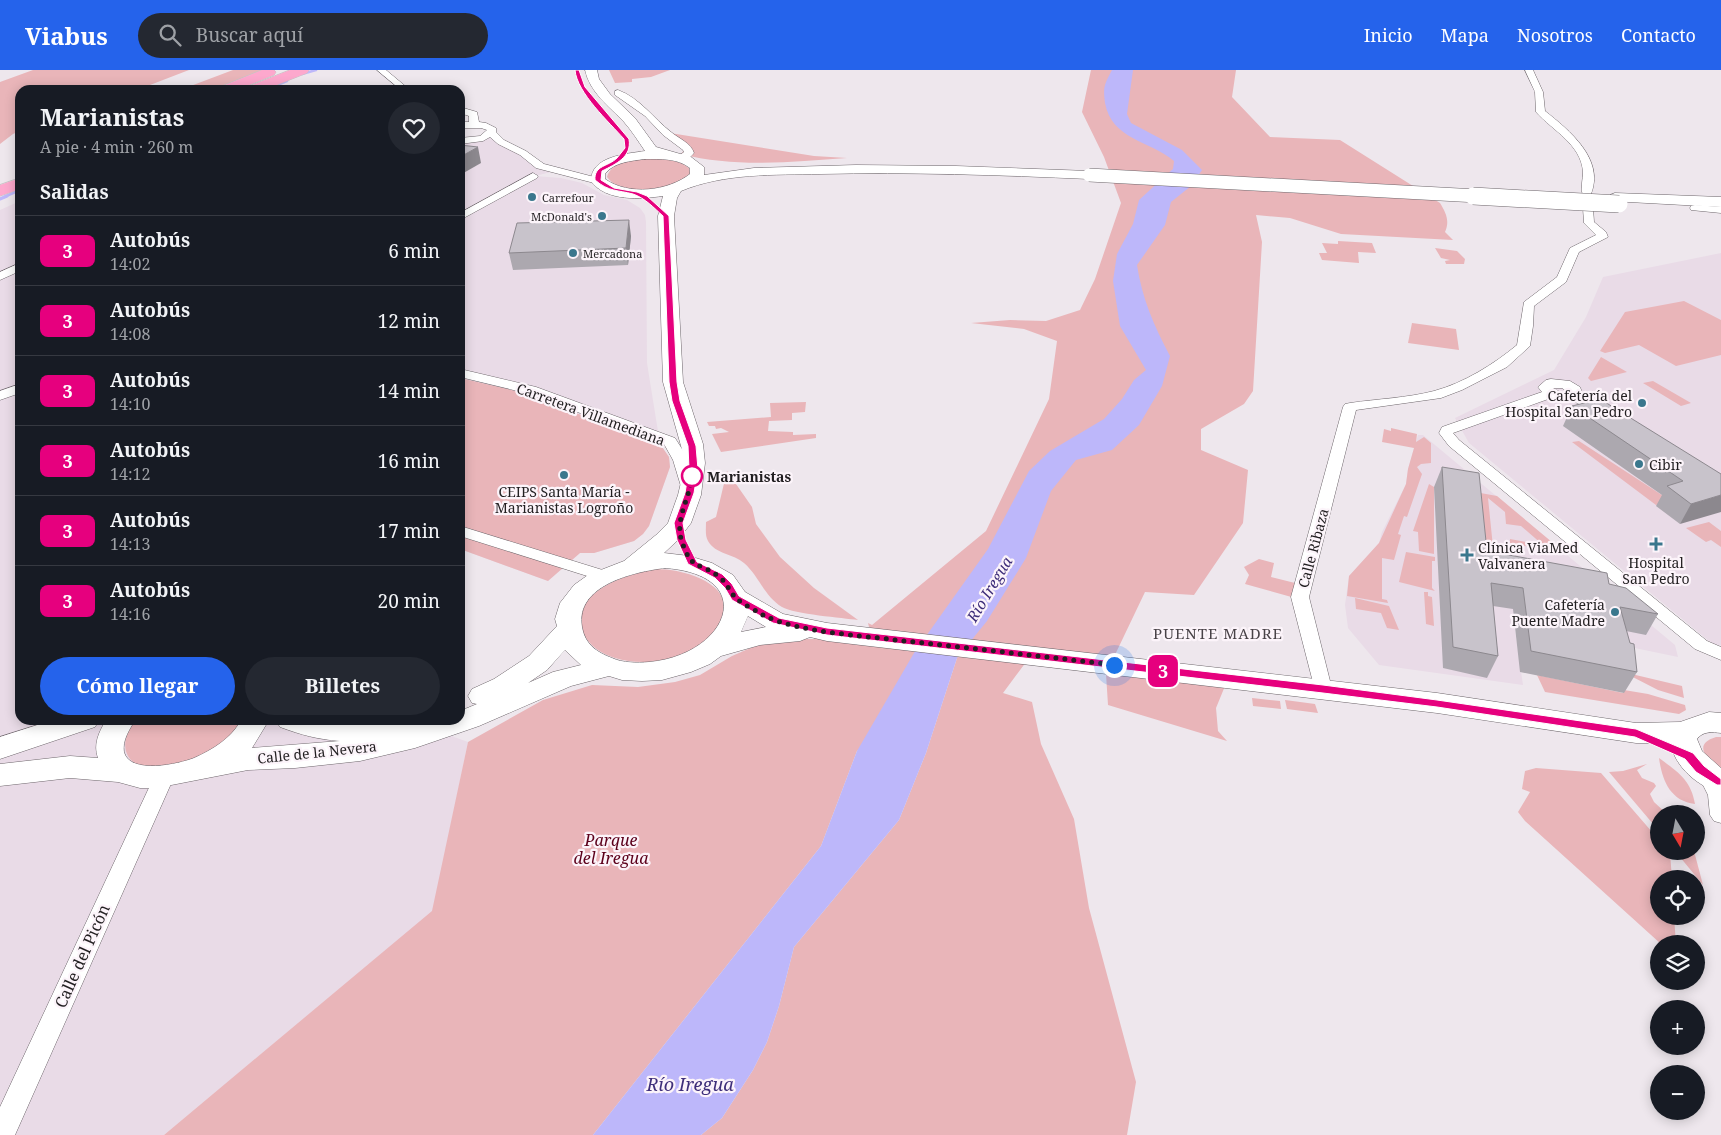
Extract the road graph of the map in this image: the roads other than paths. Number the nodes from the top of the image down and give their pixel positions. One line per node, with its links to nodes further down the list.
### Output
1 (274, 70): 8 (highway)
2 (298, 70): 9 (highway)
3 (302, 70): 10 (highway)
4 (381, 70): 11 (street)
5 (591, 70): 20 (main road)
6 (1529, 70): 34 (street)
7 (580, 82): 16 (main road)
8 (253, 85)
9 (256, 85)
10 (256, 85)
11 (400, 85)
12 (618, 93): 22 (street)
13 (465, 111): 14 (street)
14 (474, 124): 15 (street); 17 (street)
15 (465, 125)
16 (615, 125)
17 (494, 136): 18 (street); 23 (street)
18 (465, 140)
19 (628, 148): 21 (main road)
20 (663, 155): 21 (main road); 22 (main road)
21 (618, 160): 28 (main road)
22 (687, 161): 25 (main road); 32 (main road)
23 (540, 166): 24 (street); 29 (street)
24 (555, 171): 27 (street); 28 (street)
25 (1089, 172): 32 (main road); 36 (main road, bridge)
26 (15, 173): 30 (highway)
27 (567, 174): 28 (street); 29 (street)
28 (601, 174): 35 (main road)
29 (533, 176): 40 (street)
30 (0, 179)
31 (15, 185): 33 (highway)
32 (681, 186): 35 (main road); 41 (main road)
33 (0, 191)
34 (1587, 192)
35 (635, 193): 41 (main road)
36 (1617, 201): 37 (main road); 39 (main road)
37 (1721, 202)
38 (1588, 208): 60 (street, Calle Ribaza)
39 (1721, 209)
40 (465, 214)
41 (666, 216): 48 (main road)
42 (15, 269): 43 (street)
43 (0, 276)
44 (465, 373): 48 (street, Carretera Villamediana)
45 (15, 390): 46 (street)
46 (0, 396)
47 (1615, 420): 58 (street)
48 (689, 493): 49 (main road)
49 (679, 523): 51 (main road); 52 (main road)
50 (465, 534): 53 (street)
51 (634, 564): 52 (main road); 53 (main road)
52 (693, 564): 54 (main road)
53 (603, 576): 55 (main road)
54 (736, 598): 56 (main road); 57 (main road)
55 (568, 630): 59 (main road); 61 (main road)
56 (827, 632): 57 (main road); 60 (main road)
57 (713, 649): 59 (main road)
58 (1721, 654)
59 (609, 668): 62 (main road, Calle de la Nevera)
60 (1323, 689): 71 (main road)
61 (465, 704)
62 (465, 720)
63 (1721, 723): 71 (main road)
64 (70, 725): 70 (main road)
65 (118, 725): 73 (main road)
66 (253, 725): 72 (main road)
67 (304, 725): 68 (main road, Calle de la Nevera)
68 (399, 725)
69 (452, 725): 72 (main road, Calle de la Nevera)
70 (0, 748)
71 (1701, 761): 76 (street)
72 (193, 770): 75 (main road)
73 (124, 771): 74 (main road); 75 (main road)
74 (0, 774)
75 (164, 777): 77 (street, Calle del Picón)
76 (1721, 815)
77 (1, 1135)

